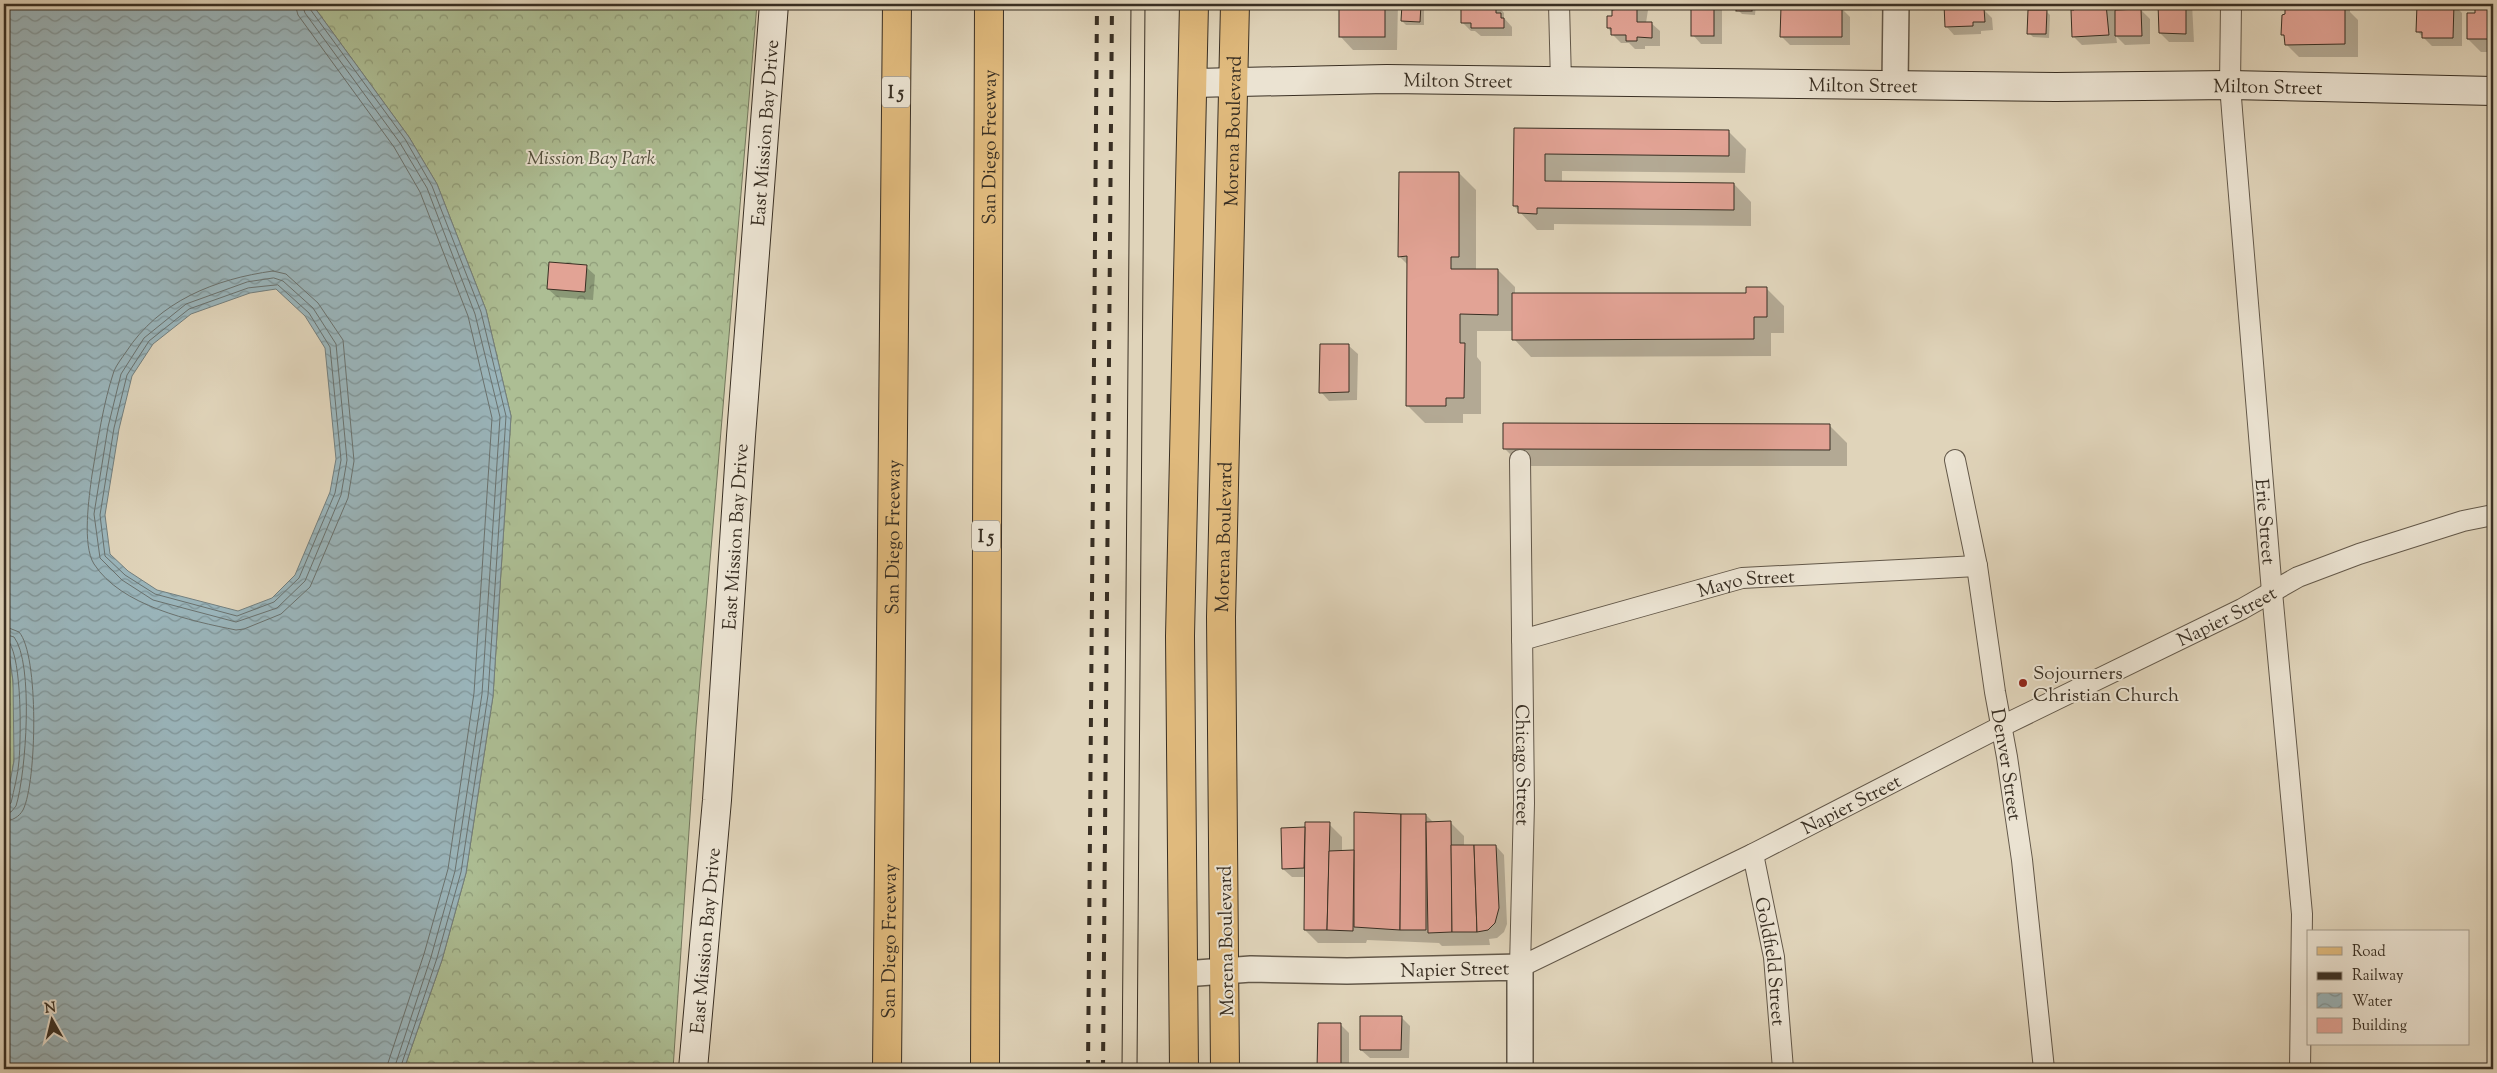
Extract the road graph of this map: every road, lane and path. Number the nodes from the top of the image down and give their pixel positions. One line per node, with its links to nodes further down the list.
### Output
1 (774, 4): 26 (main road, East Mission Bay Drive)
2 (897, 4): 27 (main road, San Diego Freeway / I 5)
3 (989, 4): 28 (main road, San Diego Freeway / I 5)
4 (1194, 4): 11 (main road)
5 (1235, 4): 9 (main road, Morena Boulevard)
6 (1559, 4): 10 (street)
7 (1896, 4): 12 (street)
8 (2231, 4): 13 (street, Erie Street)
9 (1234, 82): 10 (main road, Milton Street); 11 (main road, Milton Street); 24 (main road, Morena Boulevard)
10 (1561, 82): 12 (main road, Milton Street)
11 (1193, 83): 25 (main road)
12 (1895, 85): 13 (main road, Milton Street)
13 (2230, 85): 14 (main road, Milton Street); 19 (street, Erie Street)
14 (2493, 91)
15 (1520, 460): 20 (street, Chicago Street)
16 (1955, 460): 18 (street, Denver Street)
17 (2493, 515): 19 (street, Napier Street)
18 (1977, 566): 20 (street, Mayo Street); 21 (street, Denver Street)
19 (2272, 592): 21 (street, Napier Street); 34 (street, Erie Street)
20 (1522, 640): 23 (street, Chicago Street)
21 (2002, 726): 22 (street, Napier Street); 33 (street, Denver Street)
22 (1753, 854): 23 (street, Napier Street); 32 (street, Goldfield Street)
23 (1520, 967): 24 (street, Napier Street); 31 (street, Chicago Street)
24 (1225, 972): 25 (street, Napier Street); 30 (main road, Morena Boulevard)
25 (1184, 974): 29 (main road)
26 (693, 1069)
27 (887, 1069)
28 (985, 1069)
29 (1184, 1069)
30 (1225, 1069)
31 (1520, 1069)
32 (1783, 1069)
33 (2044, 1069)
34 (2300, 1069)

